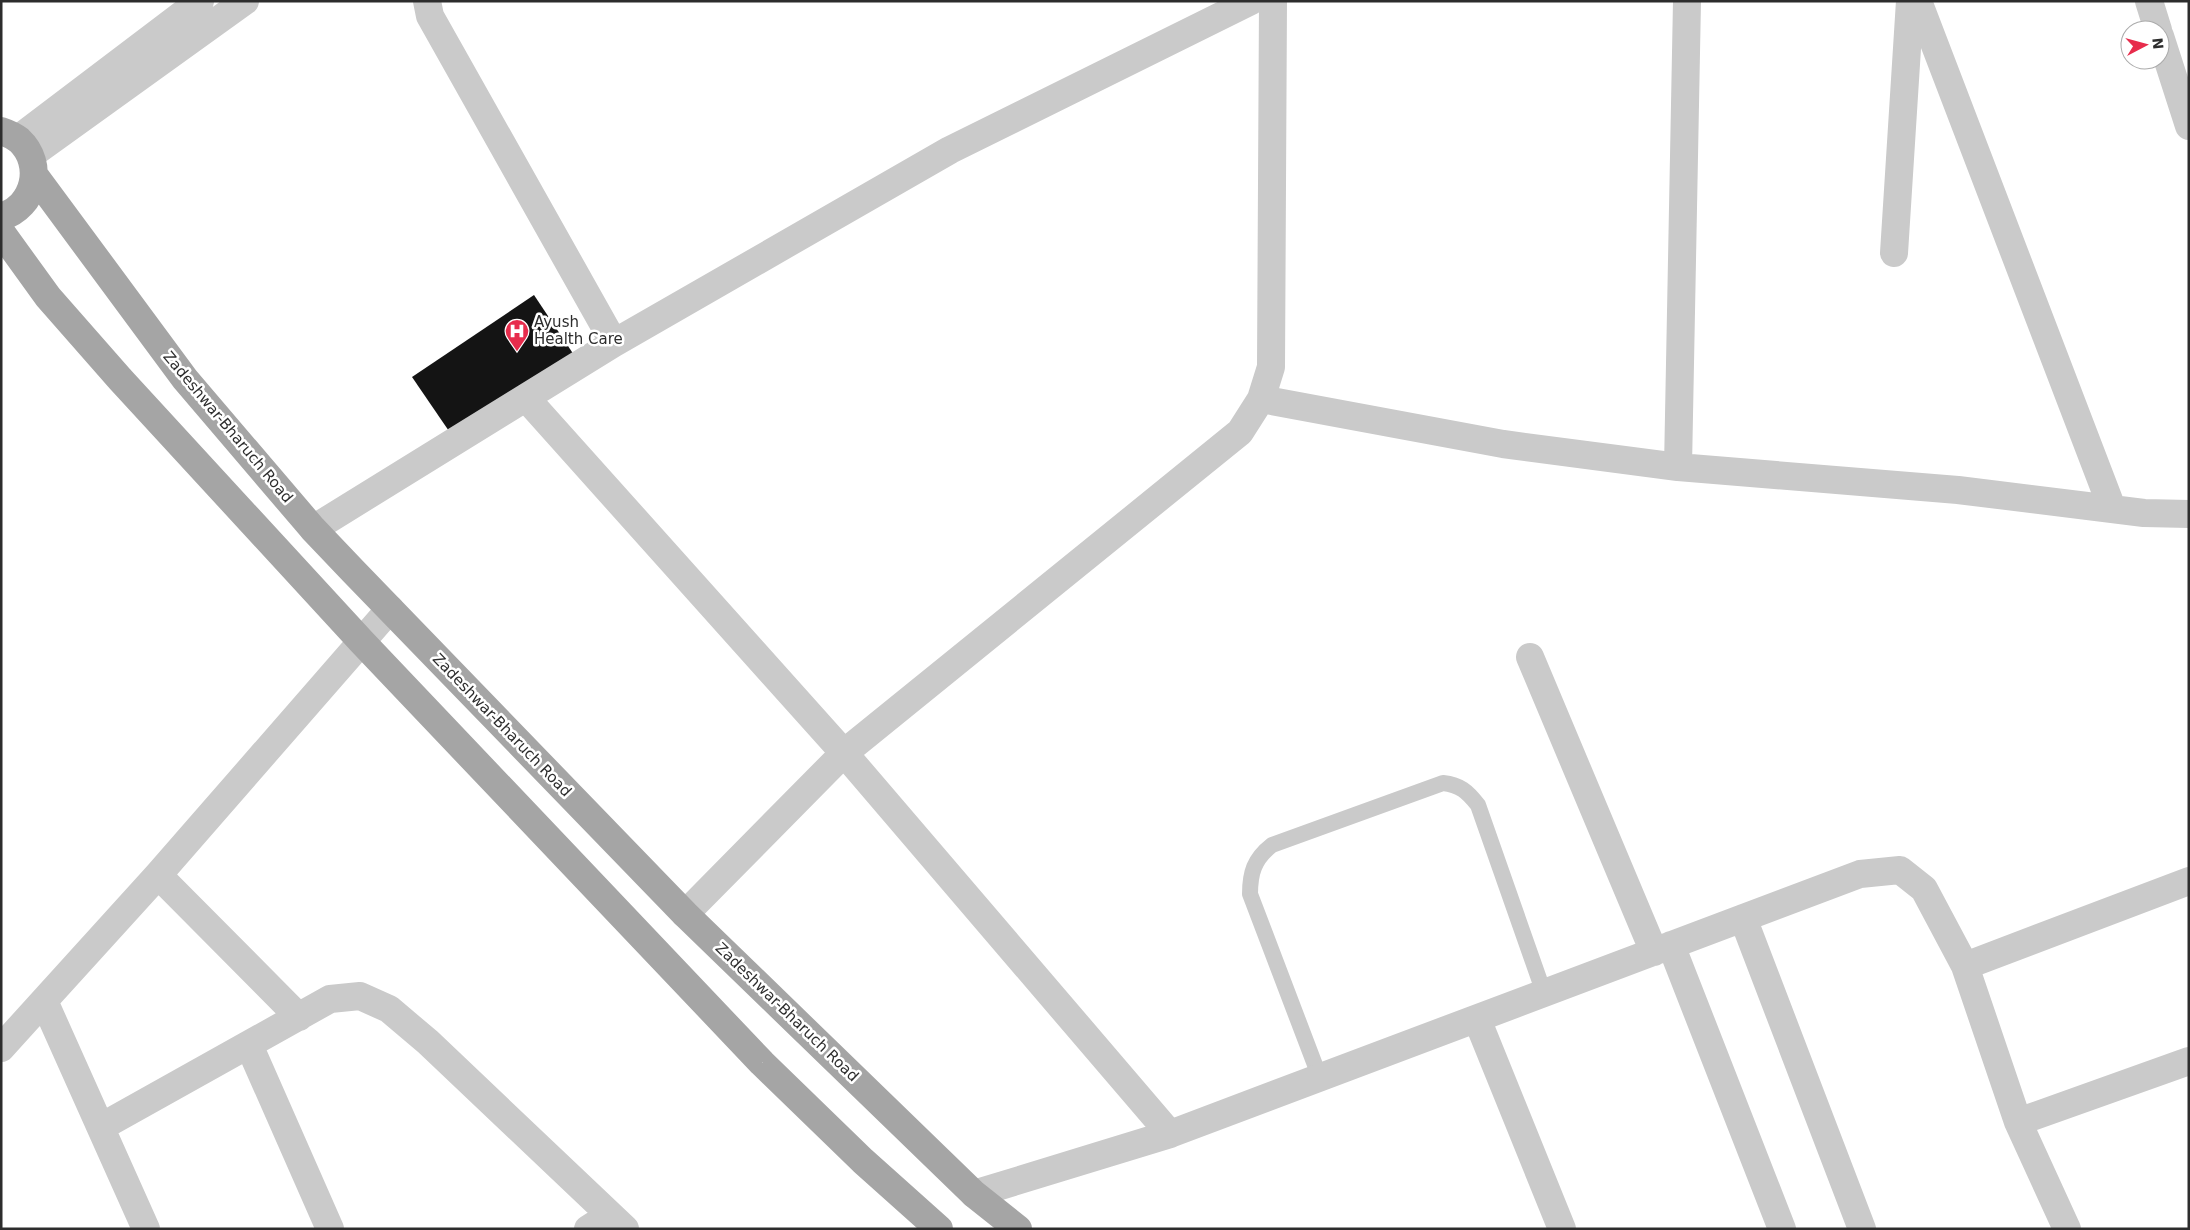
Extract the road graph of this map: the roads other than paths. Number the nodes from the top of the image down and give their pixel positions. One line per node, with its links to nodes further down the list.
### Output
1 (200, 1): 13 (street)
2 (246, 1): 13 (street)
3 (427, 1): 17 (street)
4 (1251, 1): 17 (street)
5 (1273, 1): 19 (street)
6 (1687, 1): 20 (street)
7 (1910, 1): 16 (street)
8 (1918, 1): 21 (street)
9 (2149, 1): 10 (street)
10 (2155, 20)
11 (2170, 67): 12 (street)
12 (2189, 126)
13 (21, 150): 14 (main road); 23 (main road, Zadeshwar-Bharuch Road)
14 (1, 217)
15 (1, 232): 25 (main road)
16 (1894, 253)
17 (614, 343): 18 (street)
18 (526, 398): 23 (street); 27 (street)
19 (1261, 400): 20 (street); 27 (street)
20 (1678, 467): 21 (street)
21 (2112, 508): 22 (street)
22 (2189, 514)
23 (313, 529): 24 (main road, Zadeshwar-Bharuch Road)
24 (390, 609): 25 (street); 30 (main road, Zadeshwar-Bharuch Road)
25 (362, 642): 28 (street); 49 (main road)
26 (1530, 657): 32 (street)
27 (844, 753): 30 (street); 44 (street)
28 (158, 875): 35 (street); 36 (street)
29 (2189, 881): 33 (street)
30 (685, 914): 45 (main road, Zadeshwar-Bharuch Road)
31 (1743, 918): 32 (street); 33 (street); 53 (street)
32 (1663, 948): 34 (street); 52 (street)
33 (1965, 966): 42 (street)
34 (1544, 993): 37 (street); 41 (lane)
35 (44, 1001): 39 (street); 43 (street)
36 (299, 1017): 38 (street); 46 (street)
37 (1477, 1019): 41 (street); 51 (street)
38 (249, 1044): 43 (street); 48 (street)
39 (1, 1048)
40 (2189, 1061): 42 (street)
41 (1320, 1078): 44 (street)
42 (2018, 1122): 54 (street)
43 (100, 1127): 47 (street)
44 (1170, 1134): 45 (street)
45 (974, 1194): 50 (main road, Zadeshwar-Bharuch Road)
46 (608, 1224)
47 (146, 1229)
48 (330, 1229)
49 (939, 1229)
50 (1018, 1229)
51 (1562, 1229)
52 (1782, 1229)
53 (1862, 1229)
54 (2067, 1229)

